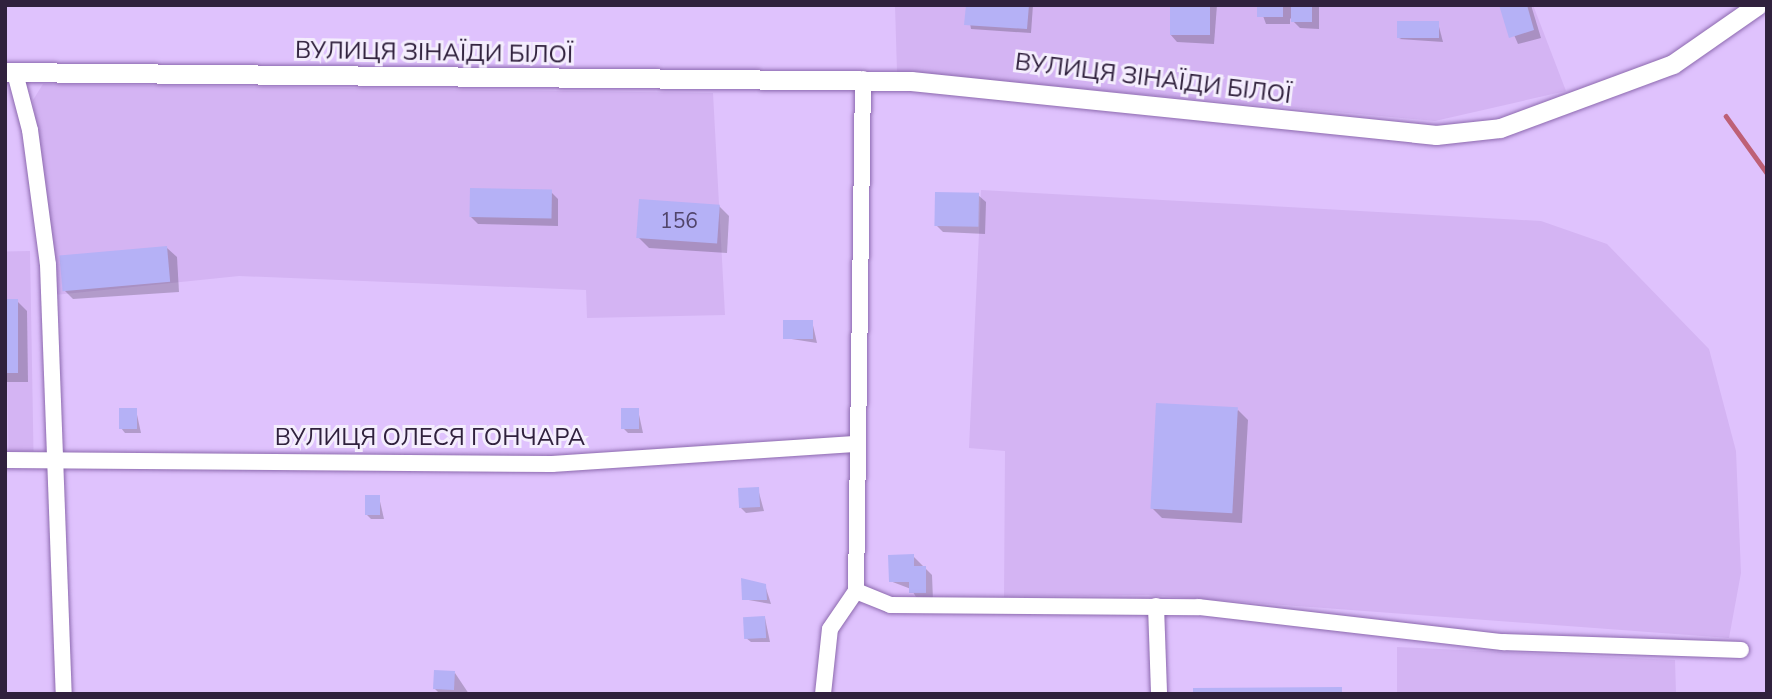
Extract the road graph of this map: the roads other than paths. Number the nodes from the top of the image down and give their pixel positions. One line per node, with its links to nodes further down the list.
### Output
1 (1758, 5): 3 (street, ВУЛИЦЯ ЗІНАЇДИ БІЛОЇ)
2 (10, 72): 3 (street, ВУЛИЦЯ ЗІНАЇДИ БІЛОЇ); 5 (street)
3 (863, 79): 4 (street)
4 (854, 444): 5 (street, ВУЛИЦЯ ОЛЕСЯ ГОНЧАРА); 7 (street)
5 (56, 459): 6 (street, ВУЛИЦЯ ОЛЕСЯ ГОНЧАРА); 10 (street)
6 (5, 460)
7 (856, 591): 8 (street); 11 (street)
8 (1156, 606): 9 (street); 12 (street)
9 (1741, 650)
10 (64, 694)
11 (824, 694)
12 (1159, 694)

